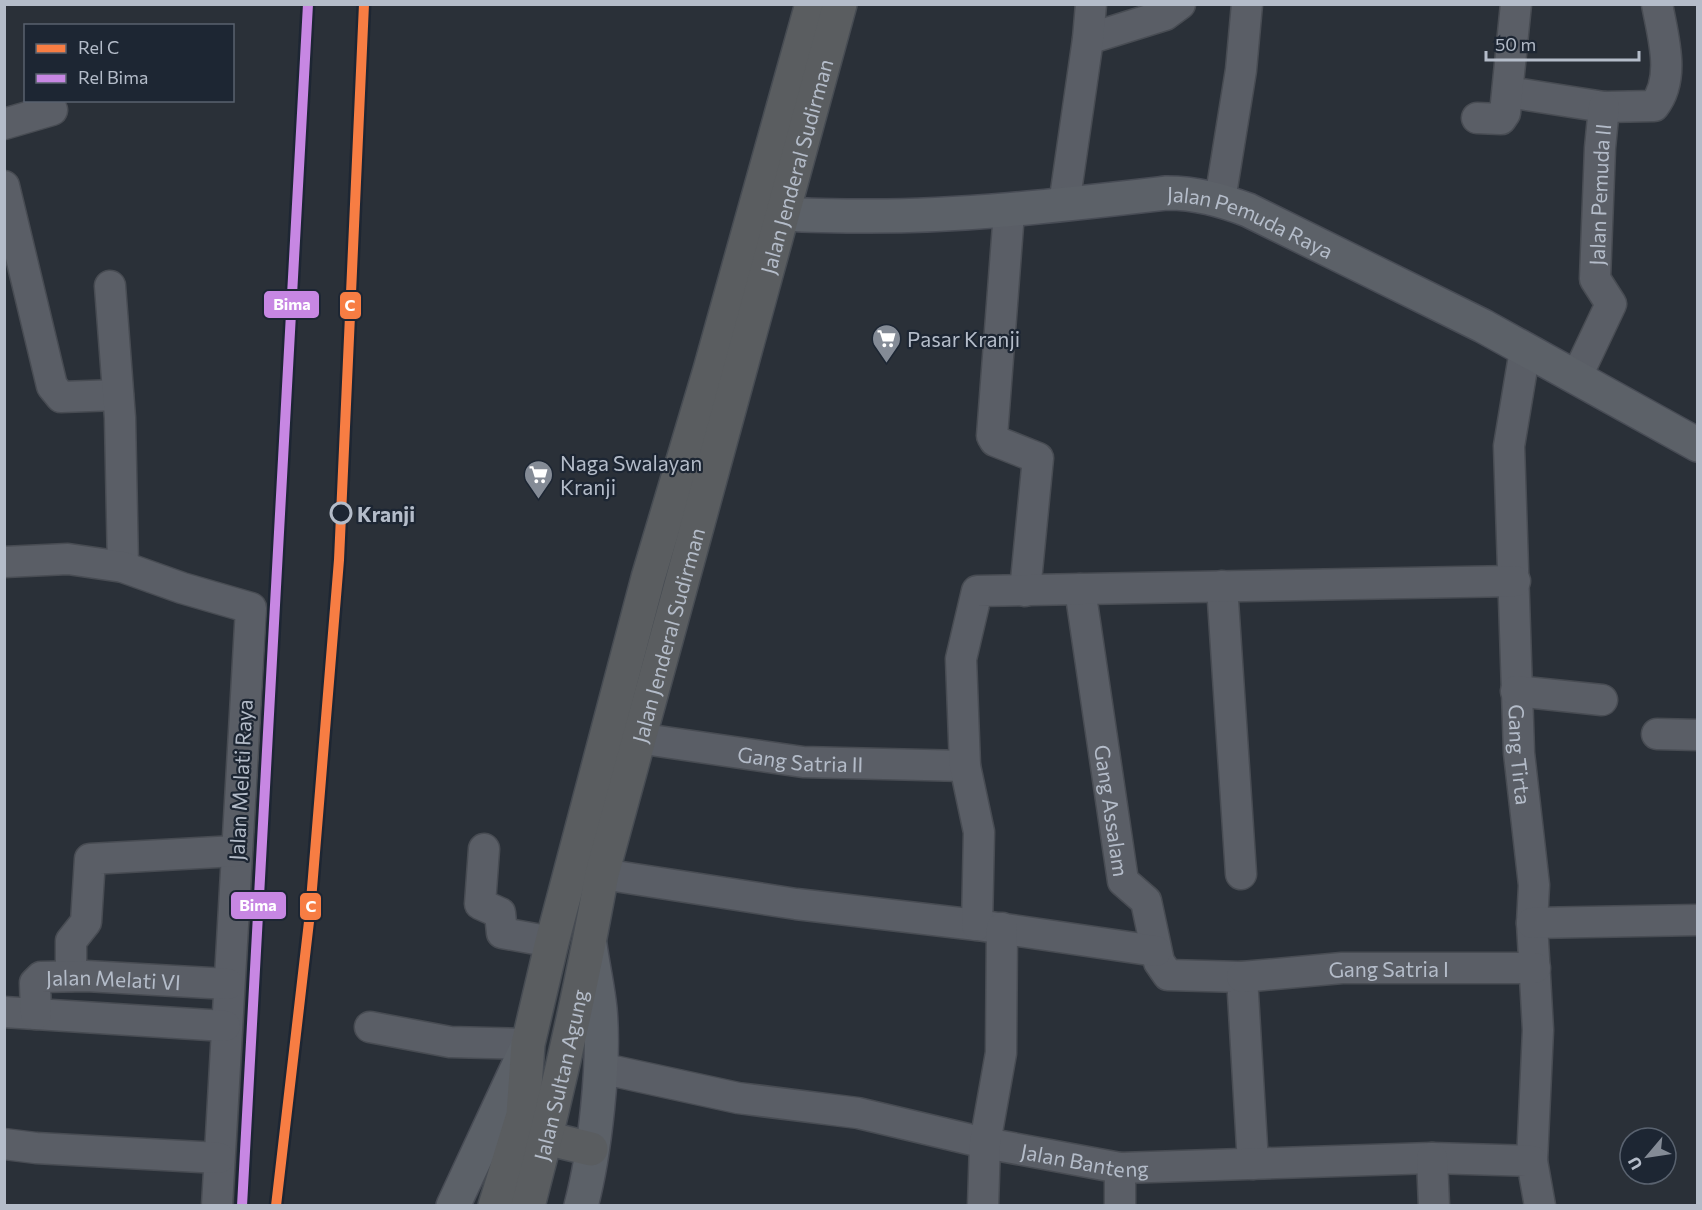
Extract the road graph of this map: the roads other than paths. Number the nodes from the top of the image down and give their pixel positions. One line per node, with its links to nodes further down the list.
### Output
1 (812, 4): 17 (highway, Jalan Jenderal Sudirman)
2 (840, 4): 17 (highway, Jalan Jenderal Sudirman)
3 (1091, 4): 8 (street)
4 (1180, 4): 8 (street)
5 (1247, 4): 15 (street)
6 (1516, 4): 9 (street)
7 (1657, 4): 10 (street, Jalan Pemuda II)
8 (1088, 39): 16 (street)
9 (1508, 92): 10 (street, Jalan Pemuda II); 12 (street)
10 (1604, 107): 21 (street, Jalan Pemuda II)
11 (52, 110): 13 (street)
12 (1477, 118)
13 (4, 124)
14 (4, 186): 22 (street)
15 (1220, 200): 16 (main road, Jalan Pemuda Raya); 20 (main road, Jalan Pemuda Raya)
16 (1064, 205): 18 (main road, Jalan Pemuda Raya)
17 (768, 212): 18 (main road, Jalan Pemuda Raya); 34 (highway, Jalan Jenderal Sudirman); 43 (highway, Jalan Jenderal Sudirman)
18 (1009, 212): 29 (street)
19 (110, 286): 22 (street)
20 (1525, 350): 21 (main road, Jalan Pemuda Raya); 26 (street, Gang Tirta)
21 (1576, 378): 23 (main road, Jalan Pemuda Raya)
22 (118, 395): 25 (street)
23 (1698, 445)
24 (4, 562): 25 (street, Jalan Melati Raya)
25 (123, 567): 37 (street, Jalan Melati Raya)
26 (1515, 581): 27 (street); 30 (street, Gang Tirta)
27 (1222, 586): 28 (street); 39 (street)
28 (1080, 589): 29 (street); 45 (street, Gang Assalam)
29 (1025, 591): 35 (street)
30 (1516, 691): 31 (street); 41 (street, Gang Tirta)
31 (1602, 700)
32 (1657, 734): 33 (street)
33 (1698, 735)
34 (637, 738): 35 (street, Gang Satria II); 38 (highway, Jalan Jenderal Sudirman)
35 (965, 766): 42 (street)
36 (484, 849): 43 (street)
37 (236, 851): 47 (street); 49 (street, Jalan Melati Raya)
38 (602, 874): 42 (street); 44 (highway, Jalan Jenderal Sudirman)
39 (1241, 874)
40 (1698, 920): 41 (street)
41 (1532, 923): 46 (street, Gang Tirta)
42 (990, 927): 45 (street); 58 (street)
43 (552, 942): 54 (highway, Jalan Jenderal Sudirman)
44 (590, 942): 55 (main road, Jalan Jenderal Sudirman); 57 (highway, Jalan Sultan Agung)
45 (1156, 951): 48 (street, Gang Assalam)
46 (1535, 968): 48 (street, Gang Satria I); 63 (street, Gang Tirta)
47 (71, 976): 49 (street, Jalan Melati VI); 51 (street, Jalan Melati VI)
48 (1242, 977): 64 (street)
49 (228, 984): 52 (street, Jalan Melati Raya)
50 (4, 1012): 51 (street)
51 (36, 1014): 52 (street)
52 (225, 1026): 61 (street, Jalan Melati Raya)
53 (370, 1027): 54 (street)
54 (528, 1044): 56 (highway, Jalan Jenderal Sudirman); 67 (main road, Jalan Jenderal Sudirman)
55 (600, 1068): 58 (street, Jalan Banteng); 60 (main road, Jalan Jenderal Sudirman)
56 (522, 1115): 68 (highway, Jalan Sultan Agung)
57 (546, 1138): 60 (highway); 69 (highway, Jalan Sultan Agung)
58 (985, 1143): 65 (street, Jalan Banteng); 71 (street)
59 (4, 1144): 61 (street)
60 (591, 1149): 70 (main road, Jalan Jenderal Sudirman)
61 (219, 1158): 66 (street, Jalan Melati Raya)
62 (1432, 1158): 63 (street, Jalan Banteng); 64 (street, Jalan Banteng); 73 (street)
63 (1532, 1161): 74 (street)
64 (1253, 1164): 65 (street, Jalan Banteng)
65 (1120, 1168): 72 (street)
66 (217, 1206)
67 (453, 1206)
68 (495, 1206)
69 (528, 1206)
70 (581, 1206)
71 (983, 1206)
72 (1120, 1206)
73 (1434, 1206)
74 (1540, 1206)

